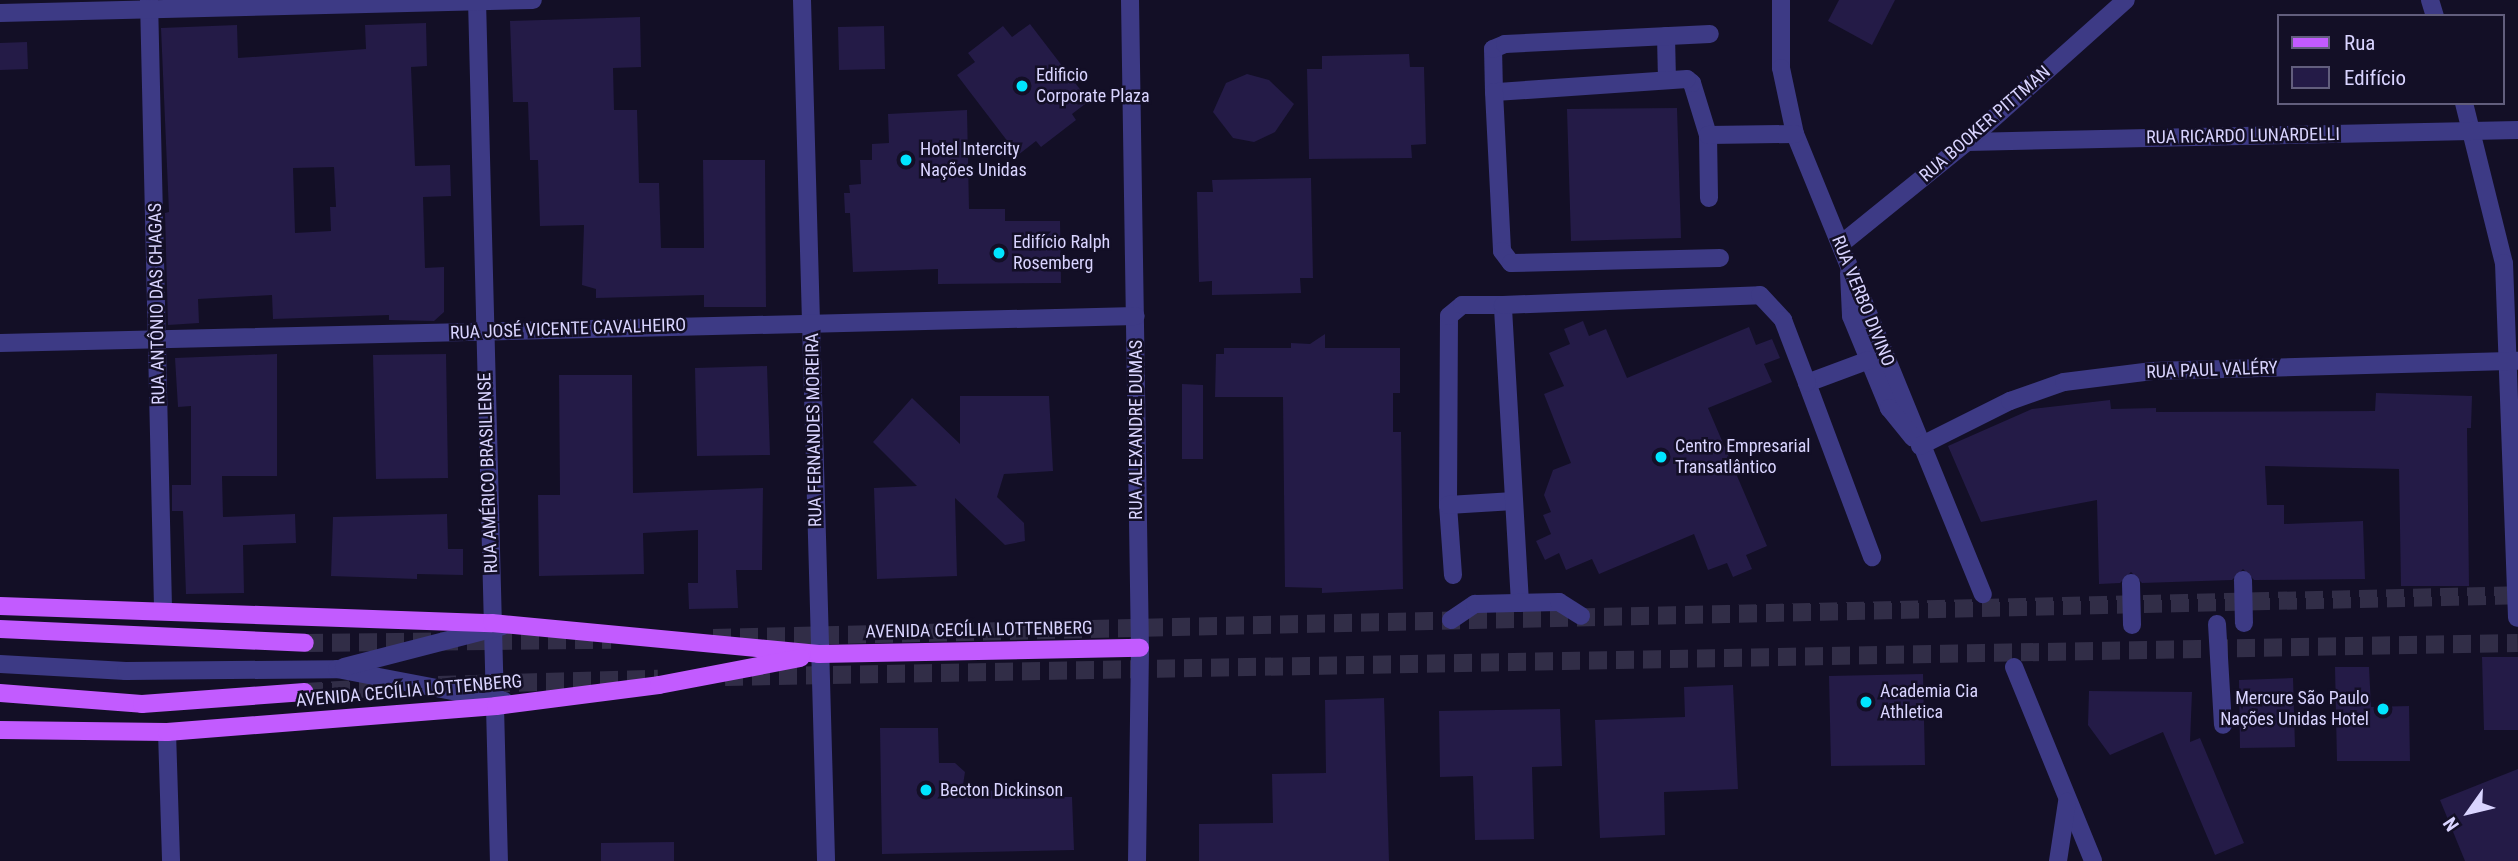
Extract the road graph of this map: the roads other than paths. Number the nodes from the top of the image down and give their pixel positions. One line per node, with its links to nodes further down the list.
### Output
1 (533, 0): 5 (street)
2 (802, 0): 25 (street, RUA FERNANDES MOREIRA)
3 (1130, 0): 24 (street, RUA ALEXANDRE DUMAS)
4 (2126, 0): 18 (street, RUA BOOKER PITTMAN)
5 (477, 1): 7 (street); 26 (street, RUA AMÉRICO BRASILIENSE)
6 (1783, 3): 16 (street, RUA VERBO DIVINO)
7 (150, 5): 8 (street); 27 (street, RUA ANTÔNIO DAS CHAGAS)
8 (0, 13)
9 (1710, 34): 10 (street)
10 (1666, 36): 11 (street); 12 (street)
11 (1667, 79): 12 (street); 17 (street)
12 (1494, 92): 21 (street)
13 (2465, 105): 15 (street)
14 (2518, 130): 15 (street, RUA RICARDO LUNARDELLI)
15 (2474, 131): 18 (street, RUA RICARDO LUNARDELLI); 30 (street)
16 (1795, 134): 17 (street); 20 (street, RUA VERBO DIVINO)
17 (1707, 135): 19 (street)
18 (1967, 142): 20 (street, RUA BOOKER PITTMAN)
19 (1709, 198)
20 (1841, 244): 22 (street, RUA VERBO DIVINO)
21 (1720, 258)
22 (1849, 264): 29 (street); 32 (street, RUA VERBO DIVINO)
23 (1503, 305): 31 (street); 33 (street); 34 (street)
24 (1136, 316): 25 (street, RUA JOSÉ VICENTE CAVALHEIRO); 52 (street, RUA ALEXANDRE DUMAS)
25 (812, 322): 26 (street, RUA JOSÉ VICENTE CAVALHEIRO); 53 (street, RUA FERNANDES MOREIRA)
26 (484, 332): 27 (street, RUA JOSÉ VICENTE CAVALHEIRO); 49 (street, RUA AMÉRICO BRASILIENSE)
27 (159, 340): 28 (street, RUA JOSÉ VICENTE CAVALHEIRO); 42 (street, RUA ANTÔNIO DAS CHAGAS)
28 (0, 343)
29 (1869, 360): 31 (street); 32 (street)
30 (2514, 361): 32 (street, RUA PAUL VALÉRY); 44 (street)
31 (1807, 383): 35 (street)
32 (1920, 446): 39 (street, RUA VERBO DIVINO)
33 (1514, 501): 34 (street); 40 (street)
34 (1448, 505): 36 (street)
35 (1872, 557)
36 (1453, 575)
37 (2243, 580): 47 (street)
38 (2131, 583): 48 (street)
39 (1983, 594)
40 (1520, 603): 43 (street); 45 (street)
41 (0, 606): 42 (main road, AVENIDA CECÍLIA LOTTENBERG)
42 (163, 608): 49 (main road, AVENIDA CECÍLIA LOTTENBERG)
43 (1581, 616)
44 (2517, 618)
45 (1451, 620)
46 (2217, 624): 60 (street)
47 (2244, 624)
48 (2132, 625)
49 (498, 626): 53 (main road, AVENIDA CECÍLIA LOTTENBERG); 56 (street); 59 (street, RUA AMÉRICO BRASILIENSE)
50 (0, 629): 51 (main road)
51 (305, 643)
52 (1140, 648): 53 (main road, AVENIDA CECÍLIA LOTTENBERG); 67 (street, RUA ALEXANDRE DUMAS)
53 (819, 654): 59 (main road, AVENIDA CECÍLIA LOTTENBERG); 66 (street, RUA FERNANDES MOREIRA)
54 (0, 664): 56 (street)
55 (2014, 667): 63 (street)
56 (337, 669): 59 (street)
57 (305, 692): 58 (main road)
58 (0, 693)
59 (496, 702): 62 (main road, AVENIDA CECÍLIA LOTTENBERG); 65 (street, RUA AMÉRICO BRASILIENSE)
60 (2223, 725)
61 (0, 730): 62 (main road, AVENIDA CECÍLIA LOTTENBERG)
62 (167, 732): 64 (street)
63 (2067, 800): 68 (street); 69 (street)
64 (171, 861)
65 (499, 861)
66 (826, 861)
67 (1137, 861)
68 (2058, 861)
69 (2093, 861)

